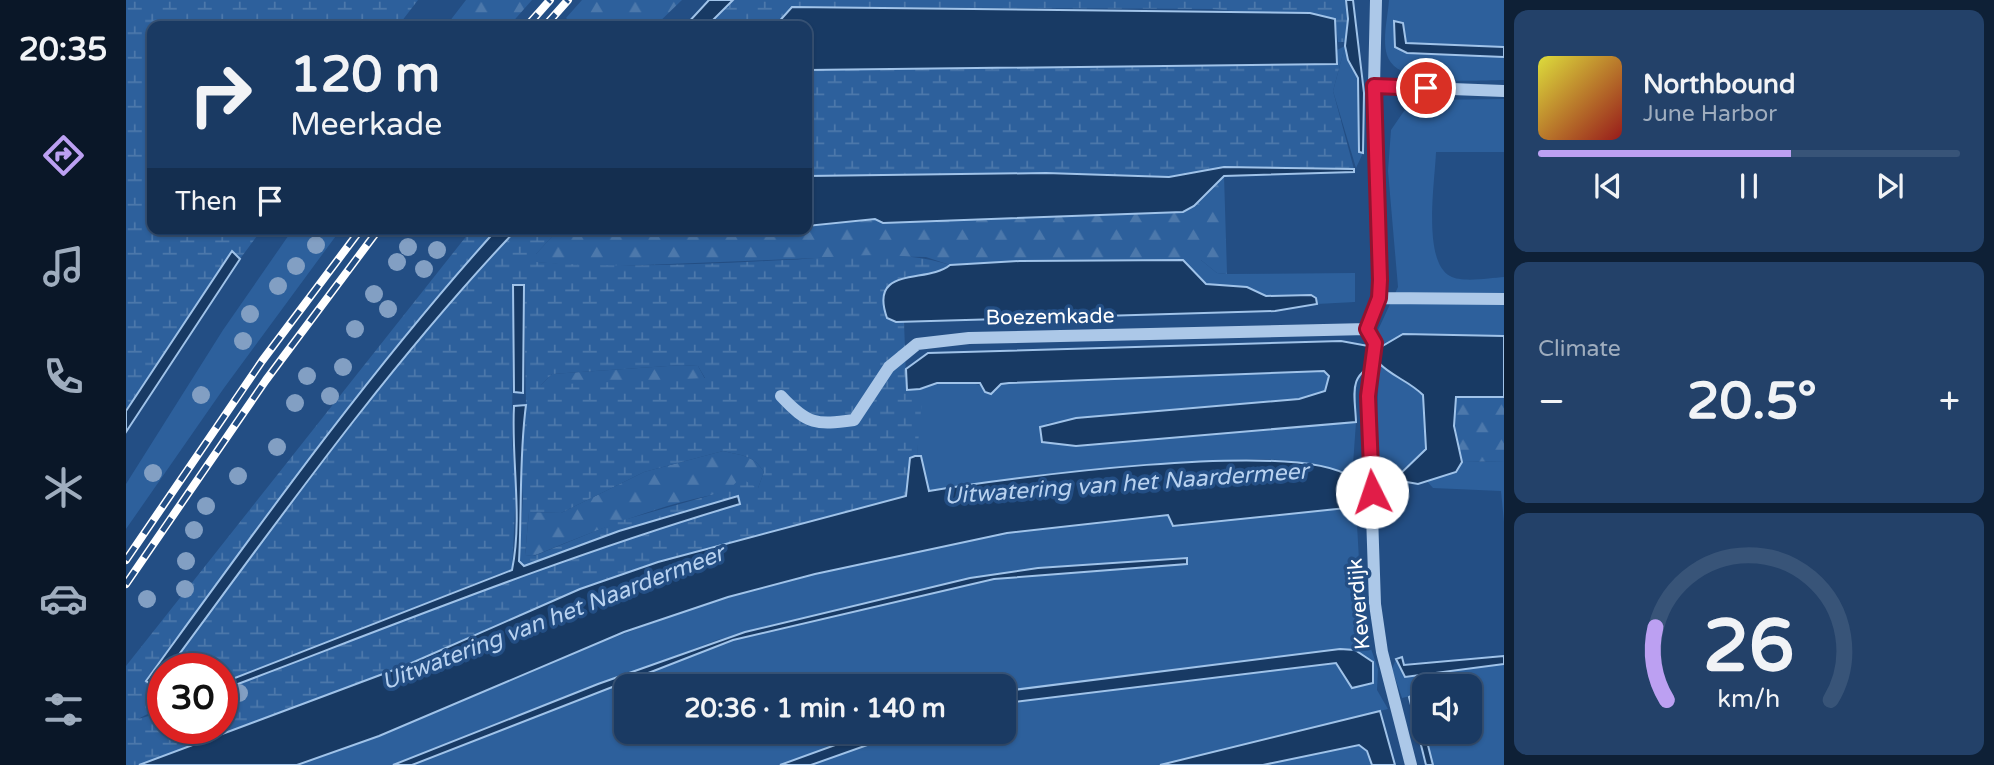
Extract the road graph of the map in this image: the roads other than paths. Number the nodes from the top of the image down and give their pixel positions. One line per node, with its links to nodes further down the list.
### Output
1 (1376, 0): 2 (street)
2 (1374, 86): 3 (street); 4 (street)
3 (1504, 91)
4 (1379, 298): 5 (street); 6 (street)
5 (1504, 299)
6 (1367, 329): 7 (street, Boezemkade); 8 (street, Keverdijk)
7 (781, 396)
8 (1411, 765)

